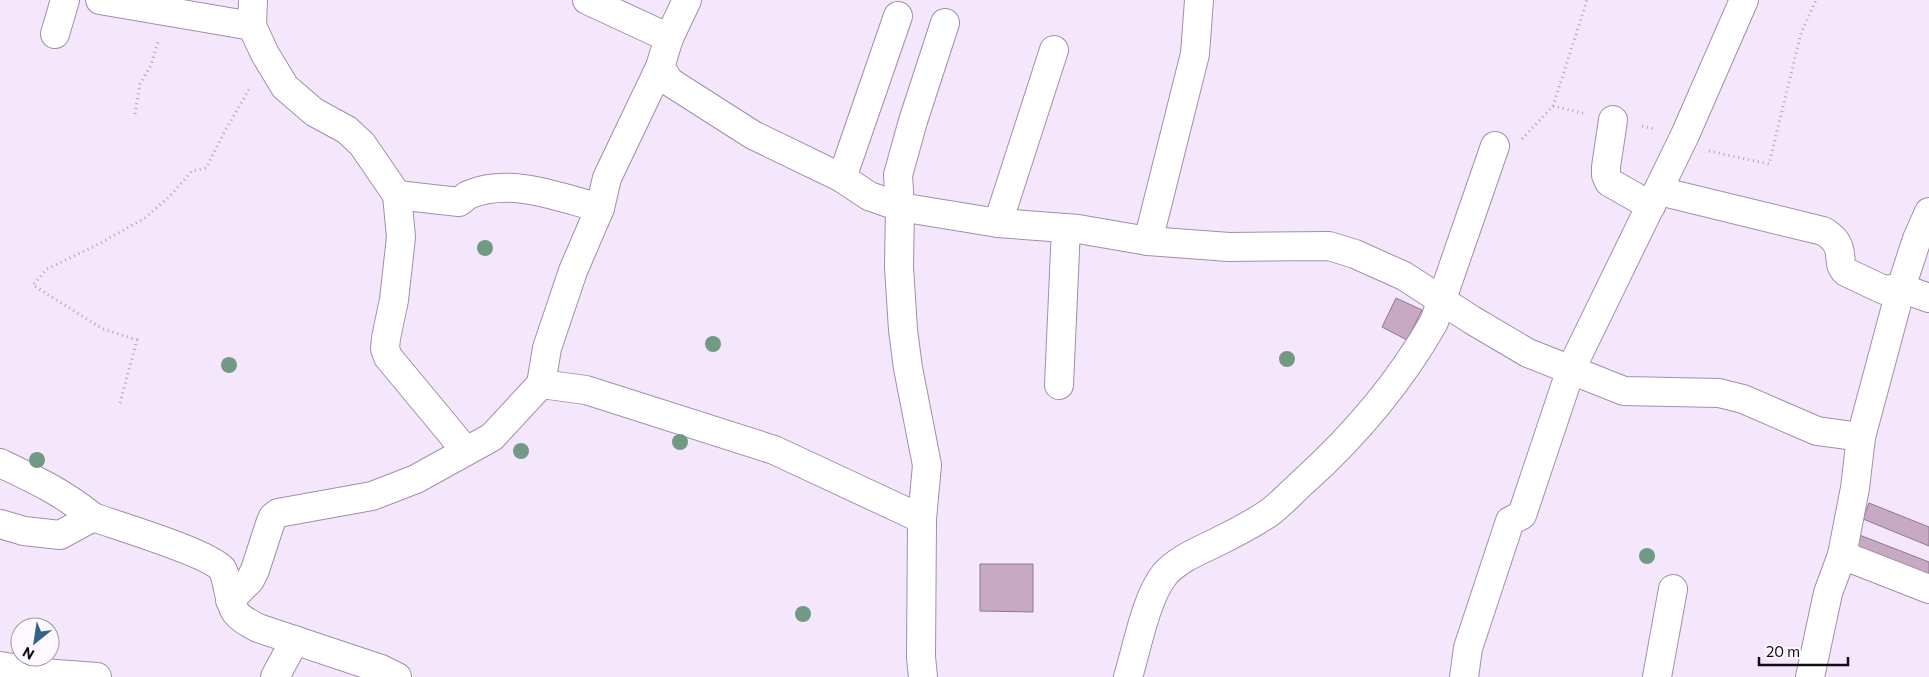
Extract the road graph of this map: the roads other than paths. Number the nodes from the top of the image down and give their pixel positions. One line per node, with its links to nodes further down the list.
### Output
1 (65, 0): 10 (street)
2 (100, 0): 7 (street)
3 (587, 0): 11 (street)
4 (687, 0): 11 (street)
5 (1199, 0): 24 (street)
6 (1744, 0): 18 (street)
7 (253, 13): 17 (street)
8 (898, 16): 16 (street)
9 (945, 23): 19 (street)
10 (55, 34)
11 (669, 38): 13 (street)
12 (1054, 50): 22 (street)
13 (660, 68): 16 (street); 20 (street)
14 (1613, 120): 18 (street)
15 (1495, 146): 27 (street)
16 (842, 178): 19 (street)
17 (397, 195): 20 (street); 32 (street)
18 (1655, 198): 25 (street); 28 (street)
19 (900, 207): 22 (street); 35 (street)
20 (600, 208): 29 (street)
21 (1929, 212): 25 (street)
22 (998, 223): 23 (street)
23 (1066, 228): 24 (street); 30 (street)
24 (1148, 241): 27 (street)
25 (1901, 288): 26 (street); 31 (street)
26 (1929, 298)
27 (1441, 299): 28 (street); 47 (street)
28 (1571, 369): 31 (street); 48 (street)
29 (541, 384): 32 (street); 35 (street)
30 (1059, 385)
31 (1861, 437): 37 (street)
32 (466, 451): 40 (street)
33 (0, 463): 34 (street)
34 (93, 518): 36 (street); 40 (street)
35 (922, 519): 46 (street)
36 (0, 524)
37 (1842, 555): 38 (street); 50 (street)
38 (1929, 588)
39 (1673, 589): 49 (street)
40 (230, 600): 41 (street)
41 (294, 640): 44 (street); 45 (street)
42 (0, 666): 43 (street)
43 (97, 677)
44 (275, 677)
45 (397, 677)
46 (923, 677)
47 (1128, 677)
48 (1464, 677)
49 (1656, 677)
50 (1810, 677)

